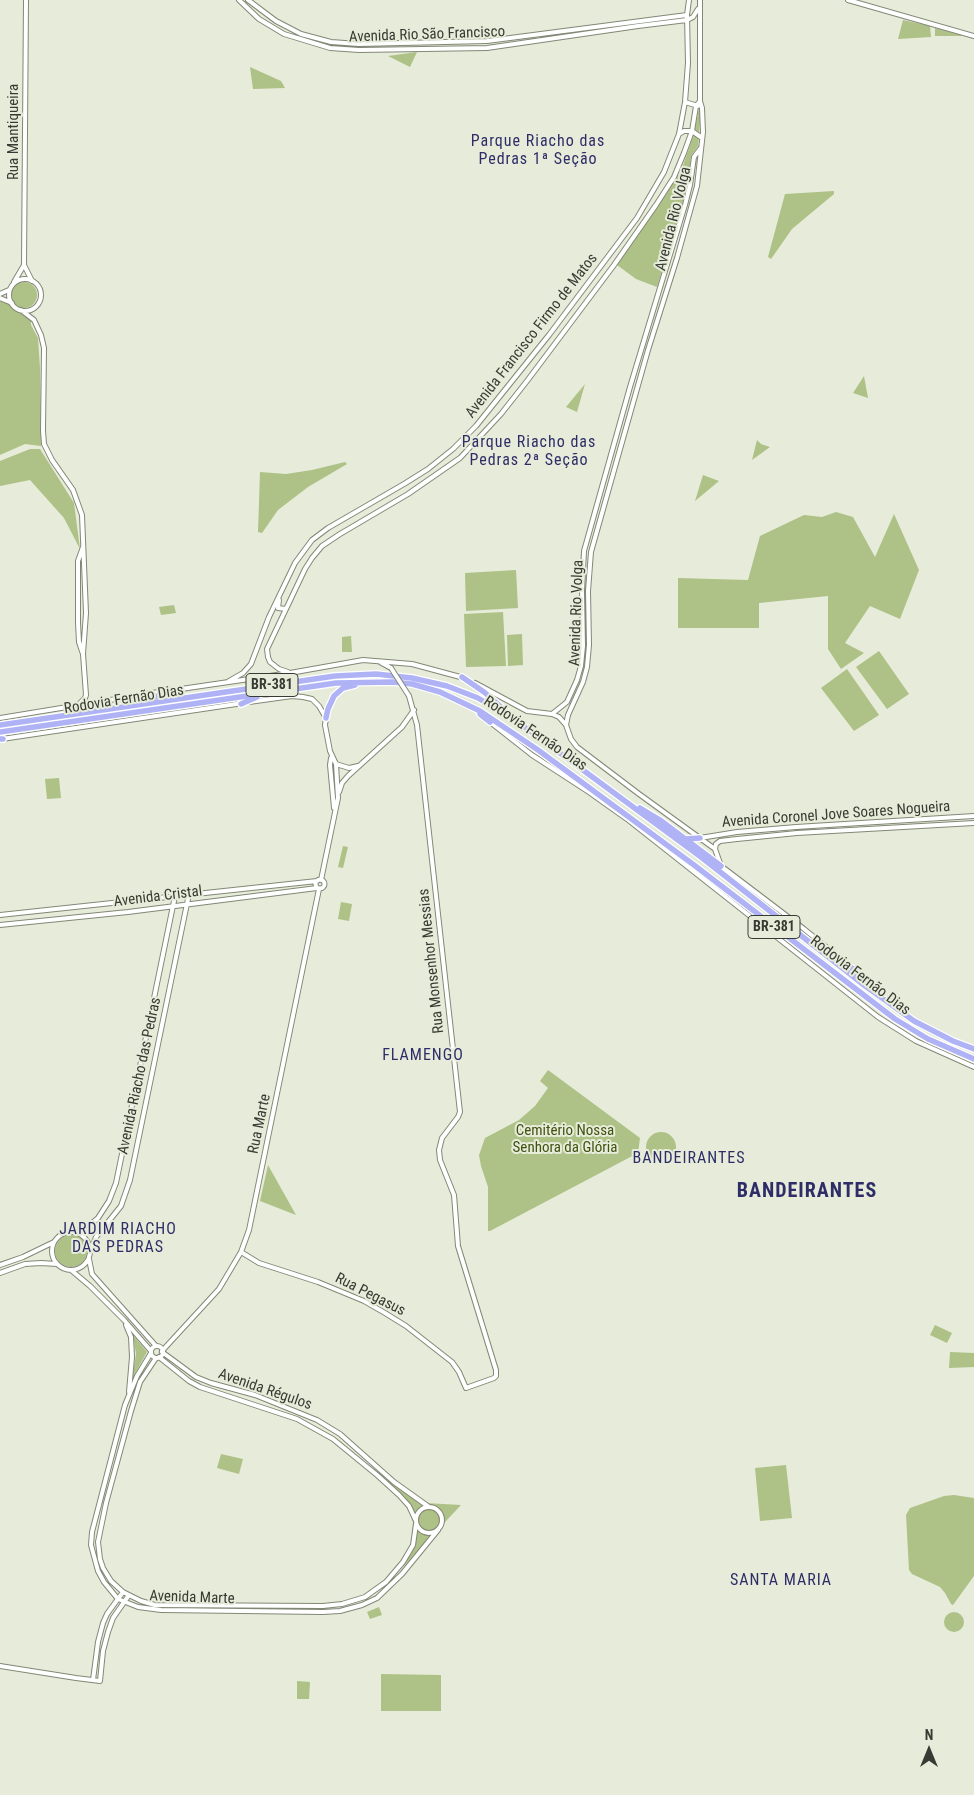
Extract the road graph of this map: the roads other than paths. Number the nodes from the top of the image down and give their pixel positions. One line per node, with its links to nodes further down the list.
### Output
1 (26, 0): 18 (street, Rua Mantiqueira)
2 (239, 0): 8 (street, Avenida Rio São Francisco)
3 (248, 0): 7 (street, Avenida Rio São Francisco)
4 (689, 0): 7 (street, Avenida Francisco Firmo de Matos)
5 (848, 0): 9 (street)
6 (700, 2): 8 (street); 10 (street)
7 (687, 15): 8 (street, Avenida Francisco Firmo de Matos)
8 (687, 20): 11 (street, Avenida Francisco Firmo de Matos)
9 (974, 36)
10 (700, 101): 12 (street, Avenida Francisco Firmo de Matos); 13 (street)
11 (685, 102): 12 (street); 15 (street, Avenida Francisco Firmo de Matos)
12 (696, 106): 13 (street); 14 (street, Avenida Francisco Firmo de Matos)
13 (702, 108): 16 (street)
14 (692, 131): 15 (street); 16 (street); 29 (street, Avenida Francisco Firmo de Matos)
15 (679, 134): 28 (street, Avenida Francisco Firmo de Matos)
16 (702, 138): 17 (street)
17 (701, 147): 52 (street, Avenida Rio Volga); 58 (street, Avenida Rio Volga)
18 (24, 265): 19 (street, Rua Mantiqueira); 20 (street, Rua Mantiqueira)
19 (32, 281): 20 (street); 25 (street)
20 (14, 283): 21 (street)
21 (9, 290): 22 (street); 24 (street)
22 (0, 294)
23 (0, 298): 24 (street)
24 (12, 303): 26 (street)
25 (34, 307): 26 (street); 27 (street)
26 (21, 310): 27 (street)
27 (34, 320): 32 (street)
28 (493, 406): 29 (street); 30 (street, Avenida Francisco Firmo de Matos)
29 (501, 414): 31 (street, Avenida Francisco Firmo de Matos)
30 (404, 484): 31 (street); 35 (street, Avenida Francisco Firmo de Matos)
31 (408, 494): 36 (street, Avenida Francisco Firmo de Matos)
32 (82, 547): 33 (street); 34 (street)
33 (79, 554): 34 (street); 37 (street)
34 (85, 558): 38 (street)
35 (282, 591): 36 (street); 44 (street, Avenida Francisco Firmo de Matos)
36 (286, 609): 41 (street, Avenida Francisco Firmo de Matos)
37 (79, 636): 38 (street); 39 (street)
38 (85, 636): 39 (street)
39 (83, 654): 49 (street)
40 (377, 660): 41 (street, BR-381); 42 (street, Rodovia Fernão Dias / BR-381); 51 (street, Rua Monsenhor Messias, bridge)
41 (290, 673): 44 (street, BR-381)
42 (462, 677): 52 (street, Rodovia Fernão Dias / BR-381); 55 (highway)
43 (393, 682): 45 (highway, Rodovia Fernão Dias / BR-381); 48 (highway, Rodovia Fernão Dias / BR-381); 54 (highway)
44 (225, 683): 46 (street, BR-381)
45 (296, 688): 47 (highway); 59 (highway, Rodovia Fernão Dias / BR-381)
46 (181, 689): 49 (street, BR-381); 50 (highway)
47 (241, 704): 54 (street, BR-381); 60 (street, BR-381)
48 (467, 704): 56 (highway); 91 (highway, Rodovia Fernão Dias / BR-381)
49 (78, 705): 53 (street, BR-381)
50 (120, 707): 55 (highway, Rodovia Fernão Dias / BR-381); 57 (highway, Rodovia Fernão Dias / BR-381)
51 (414, 710): 63 (street); 106 (street, Rua Monsenhor Messias)
52 (552, 714): 58 (street, Rodovia Fernão Dias)
53 (0, 718)
54 (326, 718): 61 (street)
55 (514, 720): 65 (highway, Rodovia Fernão Dias / BR-381)
56 (490, 722): 92 (street, Rodovia Fernão Dias / BR-381)
57 (0, 725)
58 (566, 725): 74 (street, Rodovia Fernão Dias)
59 (0, 732)
60 (1, 739)
61 (332, 757): 62 (street); 64 (street)
62 (336, 764): 63 (street); 64 (street); 66 (street)
63 (362, 764): 66 (street)
64 (330, 765): 67 (street)
65 (618, 796): 73 (highway, BR-381); 89 (highway, Rodovia Fernão Dias / BR-381)
66 (338, 798): 67 (street)
67 (335, 810): 78 (street)
68 (974, 816): 70 (street, Avenida Coronel Jove Soares Nogueira)
69 (974, 823): 72 (street, Avenida Coronel Jove Soares Nogueira)
70 (820, 825): 71 (street, Avenida Coronel Jove Soares Nogueira); 72 (street)
71 (737, 832): 74 (street, Avenida Coronel Jove Soares Nogueira); 75 (street)
72 (820, 832): 75 (street, Avenida Coronel Jove Soares Nogueira)
73 (685, 838): 74 (highway); 77 (highway, BR-381)
74 (700, 838): 76 (street, Rodovia Fernão Dias)
75 (737, 839): 76 (street, Avenida Coronel Jove Soares Nogueira)
76 (715, 849): 77 (street)
77 (721, 866): 88 (street, Rodovia Fernão Dias / BR-381)
78 (319, 880): 79 (street); 79 (street); 80 (street, Avenida Cristal)
79 (318, 888): 82 (street, Avenida Cristal); 96 (street, Rua Marte)
80 (189, 894): 81 (street, Avenida Cristal); 82 (street, Avenida Riacho das Pedras)
81 (175, 896): 83 (street, Avenida Riacho das Pedras); 84 (street, Avenida Cristal)
82 (186, 905): 83 (street, Avenida Cristal); 95 (street, Avenida Riacho das Pedras)
83 (173, 906): 86 (street, Avenida Cristal); 93 (street, Avenida Riacho das Pedras)
84 (27, 911): 85 (street, Avenida Cristal); 86 (street)
85 (0, 915)
86 (29, 923): 87 (street, Avenida Cristal)
87 (0, 926)
88 (852, 968): 89 (highway, BR-381)
89 (881, 997): 90 (highway, Rodovia Fernão Dias / BR-381)
90 (974, 1049)
91 (974, 1059)
92 (974, 1067)
93 (74, 1232): 94 (street); 95 (street)
94 (54, 1242): 98 (street); 99 (street)
95 (90, 1252): 97 (street)
96 (241, 1252): 103 (street, Rua Marte); 106 (street, Rua Pegasus)
97 (89, 1258): 100 (street); 103 (street, Avenida Régulos)
98 (57, 1264): 100 (street); 101 (street)
99 (0, 1265)
100 (71, 1270): 102 (street)
101 (0, 1273)
102 (124, 1320): 104 (street); 107 (street)
103 (160, 1349): 104 (street, Rua Marte); 105 (street, Avenida Marte); 110 (street, Avenida Régulos)
104 (151, 1352): 105 (street, Avenida Régulos); 107 (street, Avenida Marte)
105 (158, 1358): 109 (street, Avenida Marte); 111 (street, Avenida Régulos)
106 (494, 1378)
107 (129, 1396): 108 (street, Avenida Marte)
108 (120, 1426): 109 (street); 115 (street, Avenida Marte)
109 (126, 1428): 113 (street, Avenida Marte)
110 (430, 1507): 111 (street); 112 (street)
111 (416, 1523): 112 (street); 114 (street, Avenida Marte)
112 (438, 1530): 116 (street, Avenida Marte)
113 (103, 1568): 115 (street); 117 (street, Avenida Marte)
114 (397, 1570): 116 (street); 122 (street, Avenida Marte)
115 (98, 1571): 119 (street, Avenida Marte)
116 (402, 1574): 124 (street, Avenida Marte)
117 (123, 1592): 118 (street, Avenida Marte); 119 (street)
118 (129, 1595): 120 (street); 121 (street, Avenida Marte)
119 (118, 1598): 120 (street, Avenida Marte); 126 (street)
120 (125, 1603): 123 (street, Avenida Marte); 126 (street)
121 (231, 1606): 122 (street, Avenida Marte); 123 (street)
122 (323, 1606): 124 (street)
123 (231, 1611): 124 (street, Avenida Marte)
124 (323, 1612)
125 (0, 1666): 126 (street)
126 (93, 1680)

